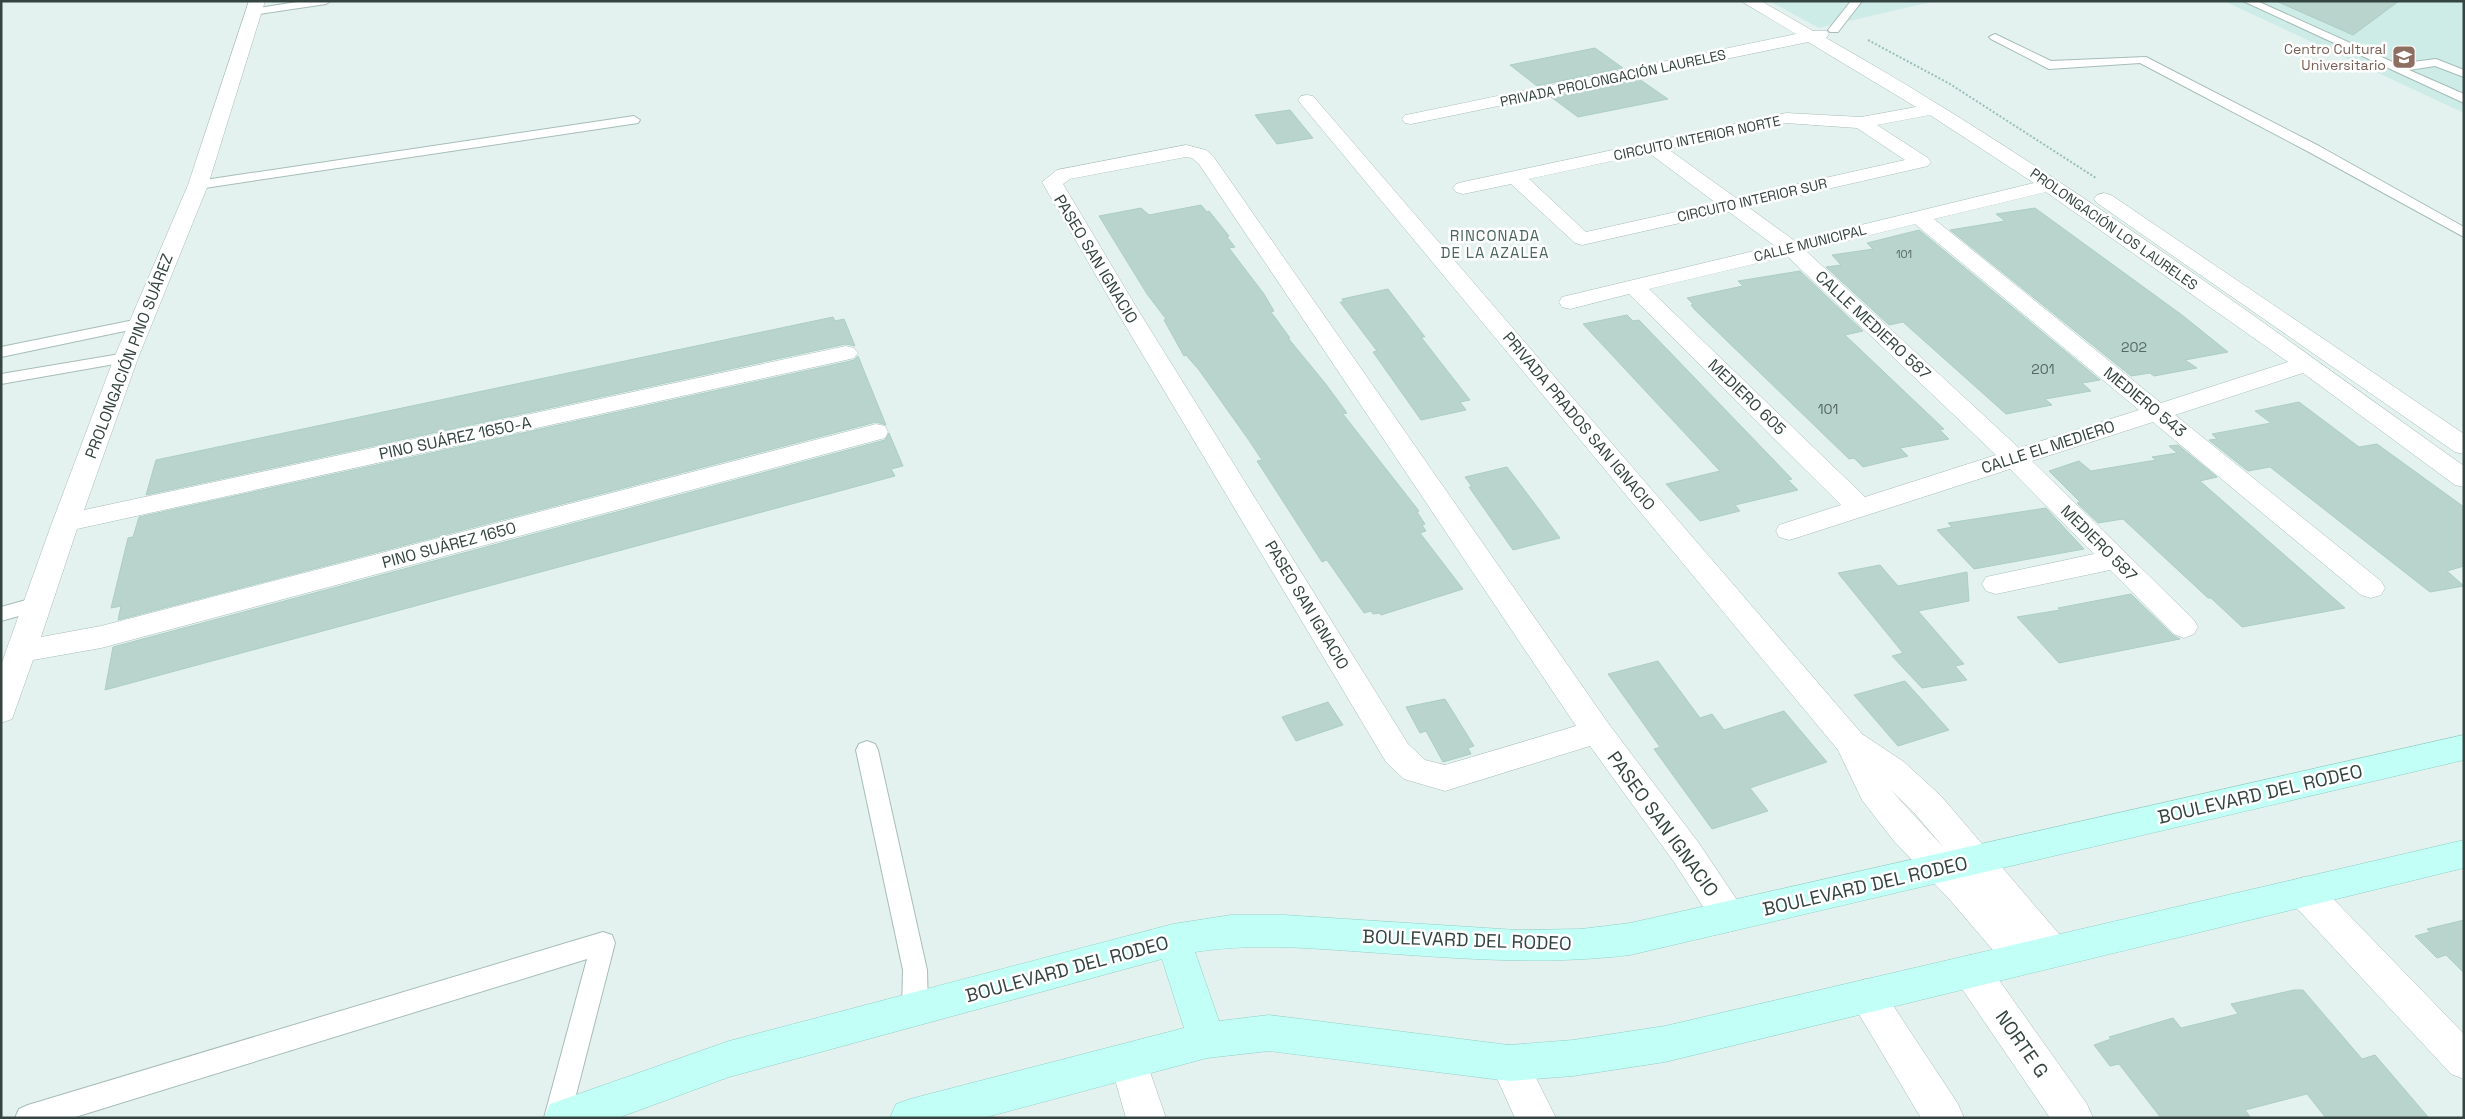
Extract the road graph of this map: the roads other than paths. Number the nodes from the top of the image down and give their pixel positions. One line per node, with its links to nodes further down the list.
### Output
1 (326, 1): 6 (lane)
2 (1749, 1): 8 (street, PROLONGACIÓN LOS LAURELES)
3 (1780, 1): 7 (street, PROLONGACIÓN LOS LAURELES)
4 (1857, 1): 7 (lane)
5 (2248, 1): 10 (lane)
6 (255, 6): 21 (street, PROLONGACIÓN PINO SUÁREZ)
7 (1834, 30): 8 (street, PRIVADA PROLONGACIÓN LAURELES); 20 (street, PROLONGACIÓN LOS LAURELES)
8 (1814, 37): 14 (street, PROLONGACIÓN LOS LAURELES); 15 (street, PRIVADA PROLONGACIÓN LAURELES)
9 (1995, 37): 26 (lane)
10 (2396, 68): 11 (lane); 12 (lane)
11 (2464, 74)
12 (2464, 99)
13 (1307, 100): 53 (street, PRIVADA PRADOS SAN IGNACIO)
14 (1933, 109): 17 (street, CIRCUITO INTERIOR NORTE); 20 (street, PROLONGACIÓN LOS LAURELES)
15 (1411, 119)
16 (634, 120): 21 (lane)
17 (1862, 124): 18 (street, CIRCUITO INTERIOR NORTE); 24 (street, CIRCUITO INTERIOR SUR)
18 (1653, 147): 19 (street, CIRCUITO INTERIOR NORTE); 24 (street, CALLE MEDIERO 587)
19 (1515, 177): 22 (street, CIRCUITO INTERIOR NORTE); 24 (street, CIRCUITO INTERIOR SUR)
20 (2057, 178): 25 (street, CALLE MUNICIPAL); 34 (street, PROLONGACIÓN LOS LAURELES)
21 (198, 185): 30 (street, PROLONGACIÓN PINO SUÁREZ)
22 (1463, 188)
23 (2088, 188): 38 (street, PROLONGACIÓN LOS LAURELES)
24 (1732, 205): 27 (street, CALLE MEDIERO 587)
25 (1919, 217): 27 (street, CALLE MUNICIPAL); 36 (street, MEDIERO 543)
26 (2464, 233)
27 (1791, 248): 28 (street, CALLE MUNICIPAL); 39 (street, CALLE MEDIERO 587)
28 (1634, 286): 29 (street, CALLE MUNICIPAL); 41 (street, MEDIERO 605)
29 (1570, 302)
30 (139, 324): 31 (lane); 33 (street, PROLONGACIÓN PINO SUÁREZ)
31 (1, 352)
32 (846, 353): 42 (street, PINO SUÁREZ 1650-A)
33 (126, 358): 35 (lane); 42 (street, PROLONGACIÓN PINO SUÁREZ)
34 (2307, 364): 36 (street, CALLE EL MEDIERO); 40 (street, PROLONGACIÓN LOS LAURELES)
35 (1, 379)
36 (2157, 412): 39 (street, CALLE EL MEDIERO); 46 (street, MEDIERO 543)
37 (876, 432): 50 (street, PINO SUÁREZ 1650)
38 (2464, 446)
39 (2014, 458): 41 (street, CALLE EL MEDIERO); 44 (street, MEDIERO 587)
40 (2464, 479)
41 (1860, 508): 43 (street, CALLE EL MEDIERO)
42 (65, 523): 47 (street, PROLONGACIÓN PINO SUÁREZ)
43 (1789, 531)
44 (2115, 559): 45 (street); 49 (street, MEDIERO 587)
45 (1996, 584)
46 (2371, 588)
47 (36, 604): 48 (lane); 50 (street, PROLONGACIÓN PINO SUÁREZ)
48 (1, 614)
49 (2184, 627)
50 (21, 650): 51 (street, PROLONGACIÓN PINO SUÁREZ)
51 (1, 711)
52 (1597, 732): 52 (street, PASEO SAN IGNACIO); 60 (street, PASEO SAN IGNACIO)
53 (1851, 743): 57 (street); 58 (street)
54 (2464, 747): 57 (street, BOULEVARD DEL RODEO)
55 (867, 750): 65 (lane)
56 (2464, 854): 59 (street)
57 (1974, 861): 58 (street, BOULEVARD DEL RODEO); 62 (street)
58 (1940, 867): 60 (street, BOULEVARD DEL RODEO); 62 (street)
59 (2304, 892): 62 (street); 67 (street)
60 (1730, 917): 61 (street, BOULEVARD DEL RODEO)
61 (1173, 940): 65 (street, BOULEVARD DEL RODEO); 66 (street)
62 (2037, 955): 63 (street)
63 (1971, 971): 64 (street); 77 (street, NORTE G)
64 (1866, 996): 69 (street); 76 (street)
65 (915, 1009): 72 (street, BOULEVARD DEL RODEO)
66 (1207, 1040): 68 (street); 69 (street)
67 (2464, 1061)
68 (1129, 1062): 73 (street); 74 (street)
69 (1509, 1063): 75 (street)
70 (28, 1118): 71 (lane)
71 (557, 1118)
72 (564, 1118)
73 (910, 1118)
74 (1146, 1118)
75 (1536, 1118)
76 (1944, 1118)
77 (2073, 1118)

